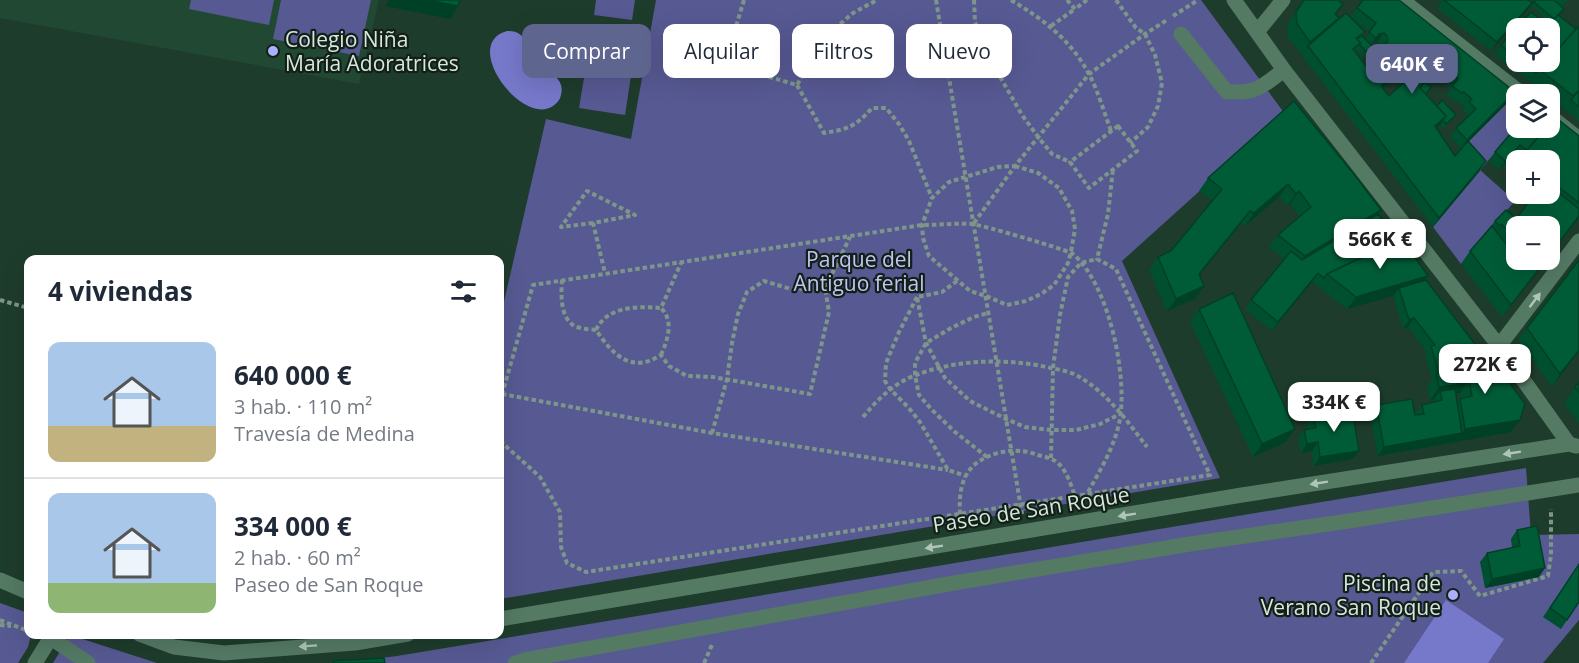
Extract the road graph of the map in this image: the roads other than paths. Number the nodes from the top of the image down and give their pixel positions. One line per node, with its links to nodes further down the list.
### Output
1 (1234, 0): 4 (street)
2 (1283, 0): 4 (street)
3 (1402, 0): 7 (street)
4 (1257, 32): 6 (street)
5 (1181, 34): 6 (street)
6 (1284, 70): 11 (street)
7 (1509, 84)
8 (1560, 124): 9 (street)
9 (1579, 139)
10 (1579, 241): 11 (street, one-way to 10)
11 (1499, 346): 12 (street)
12 (1574, 445): 16 (street, Paseo de San Roque, one-way to 16)
13 (1579, 485): 23 (street)
14 (0, 580): 15 (street)
15 (24, 590)
16 (504, 618)
17 (50, 639): 21 (street)
18 (56, 639): 22 (street)
19 (152, 639): 20 (street, one-way to 19)
20 (379, 639)
21 (35, 663)
22 (88, 663)
23 (515, 663)

